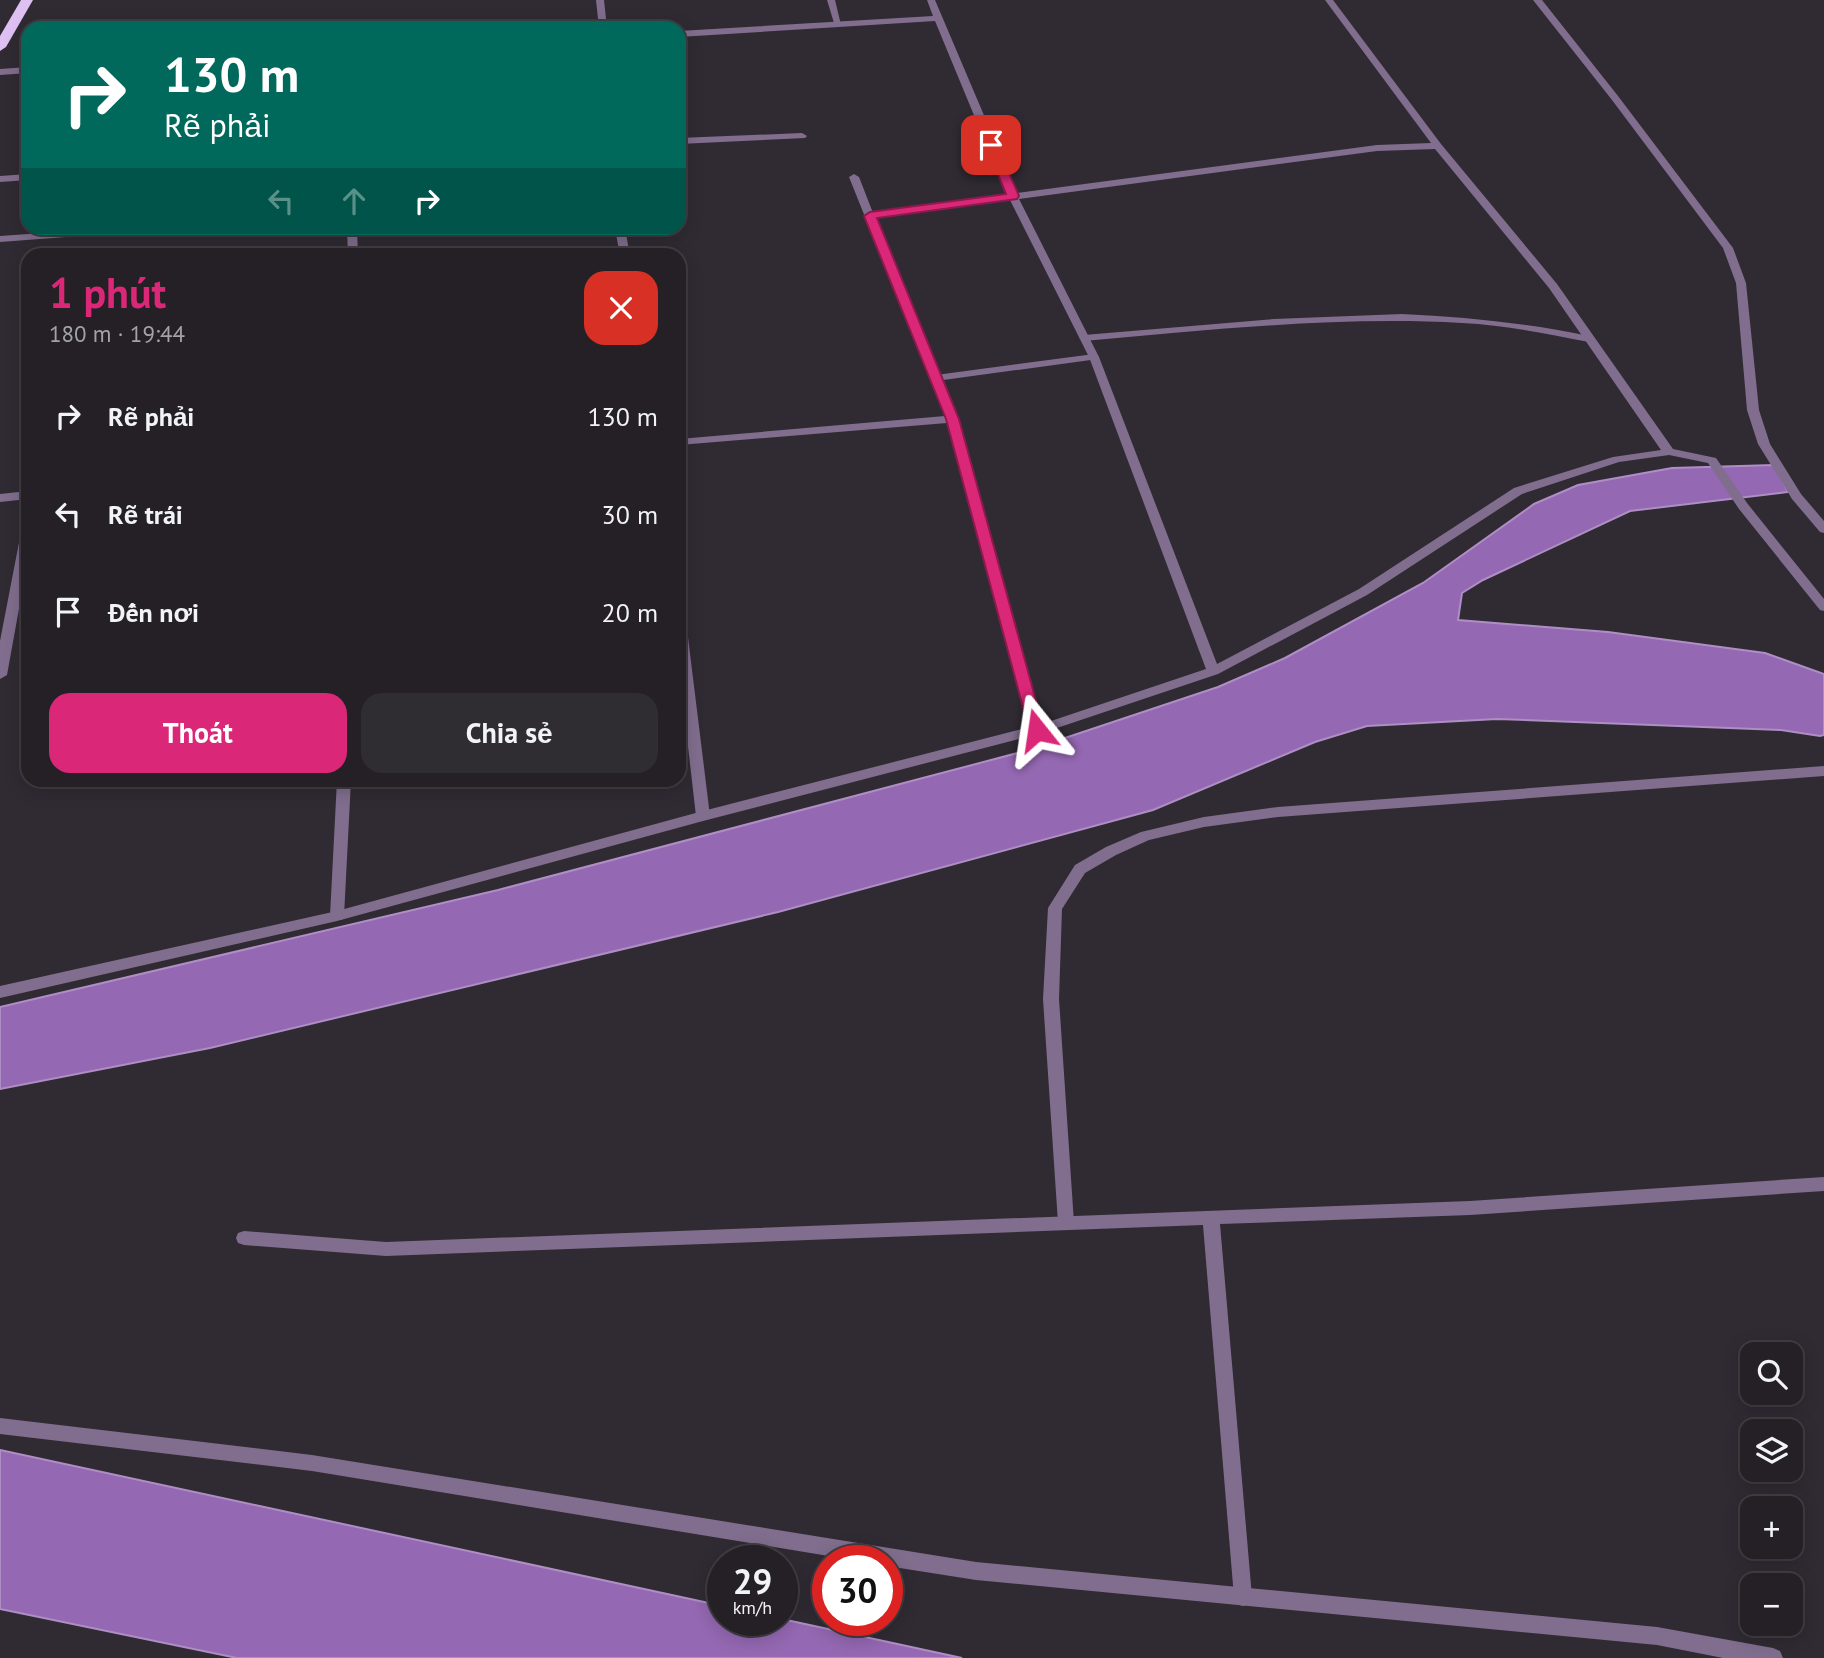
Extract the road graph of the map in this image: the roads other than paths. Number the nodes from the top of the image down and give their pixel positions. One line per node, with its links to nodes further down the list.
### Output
1 (27, 0): 11 (highway)
2 (600, 0): 8 (street)
3 (831, 0): 9 (street)
4 (931, 0): 7 (street)
5 (1329, 0): 16 (street)
6 (1537, 0): 33 (street)
7 (938, 18): 9 (street); 20 (street)
8 (602, 21)
9 (838, 23): 10 (street)
10 (686, 34)
11 (0, 47)
12 (21, 70): 13 (street)
13 (0, 72)
14 (802, 136): 15 (street)
15 (686, 141)
16 (1437, 146): 20 (street); 25 (street)
17 (854, 177): 21 (street)
18 (21, 178): 19 (street)
19 (0, 179)
20 (1013, 196): 21 (street); 24 (street)
21 (870, 216): 27 (street)
22 (53, 235): 23 (street)
23 (0, 239)
24 (1084, 338): 25 (street); 26 (street)
25 (1589, 339): 30 (street)
26 (1094, 357): 27 (street); 36 (street)
27 (936, 378): 28 (street)
28 (952, 419): 29 (street); 39 (street)
29 (686, 441)
30 (1669, 452): 35 (street); 36 (street)
31 (21, 496): 32 (street)
32 (0, 498)
33 (1824, 529)
34 (21, 564): 38 (street)
35 (1824, 607)
36 (1213, 671): 39 (street)
37 (686, 672): 42 (street)
38 (0, 675)
39 (1037, 730): 42 (street)
40 (1824, 771): 47 (street)
41 (344, 787): 43 (street)
42 (703, 816): 43 (street)
43 (337, 916): 44 (street)
44 (0, 992)
45 (1824, 1184): 46 (street)
46 (1211, 1218): 47 (street); 50 (street)
47 (1066, 1223): 48 (street)
48 (244, 1238)
49 (0, 1426): 50 (street)
50 (1243, 1597): 51 (street)
51 (1773, 1658)

